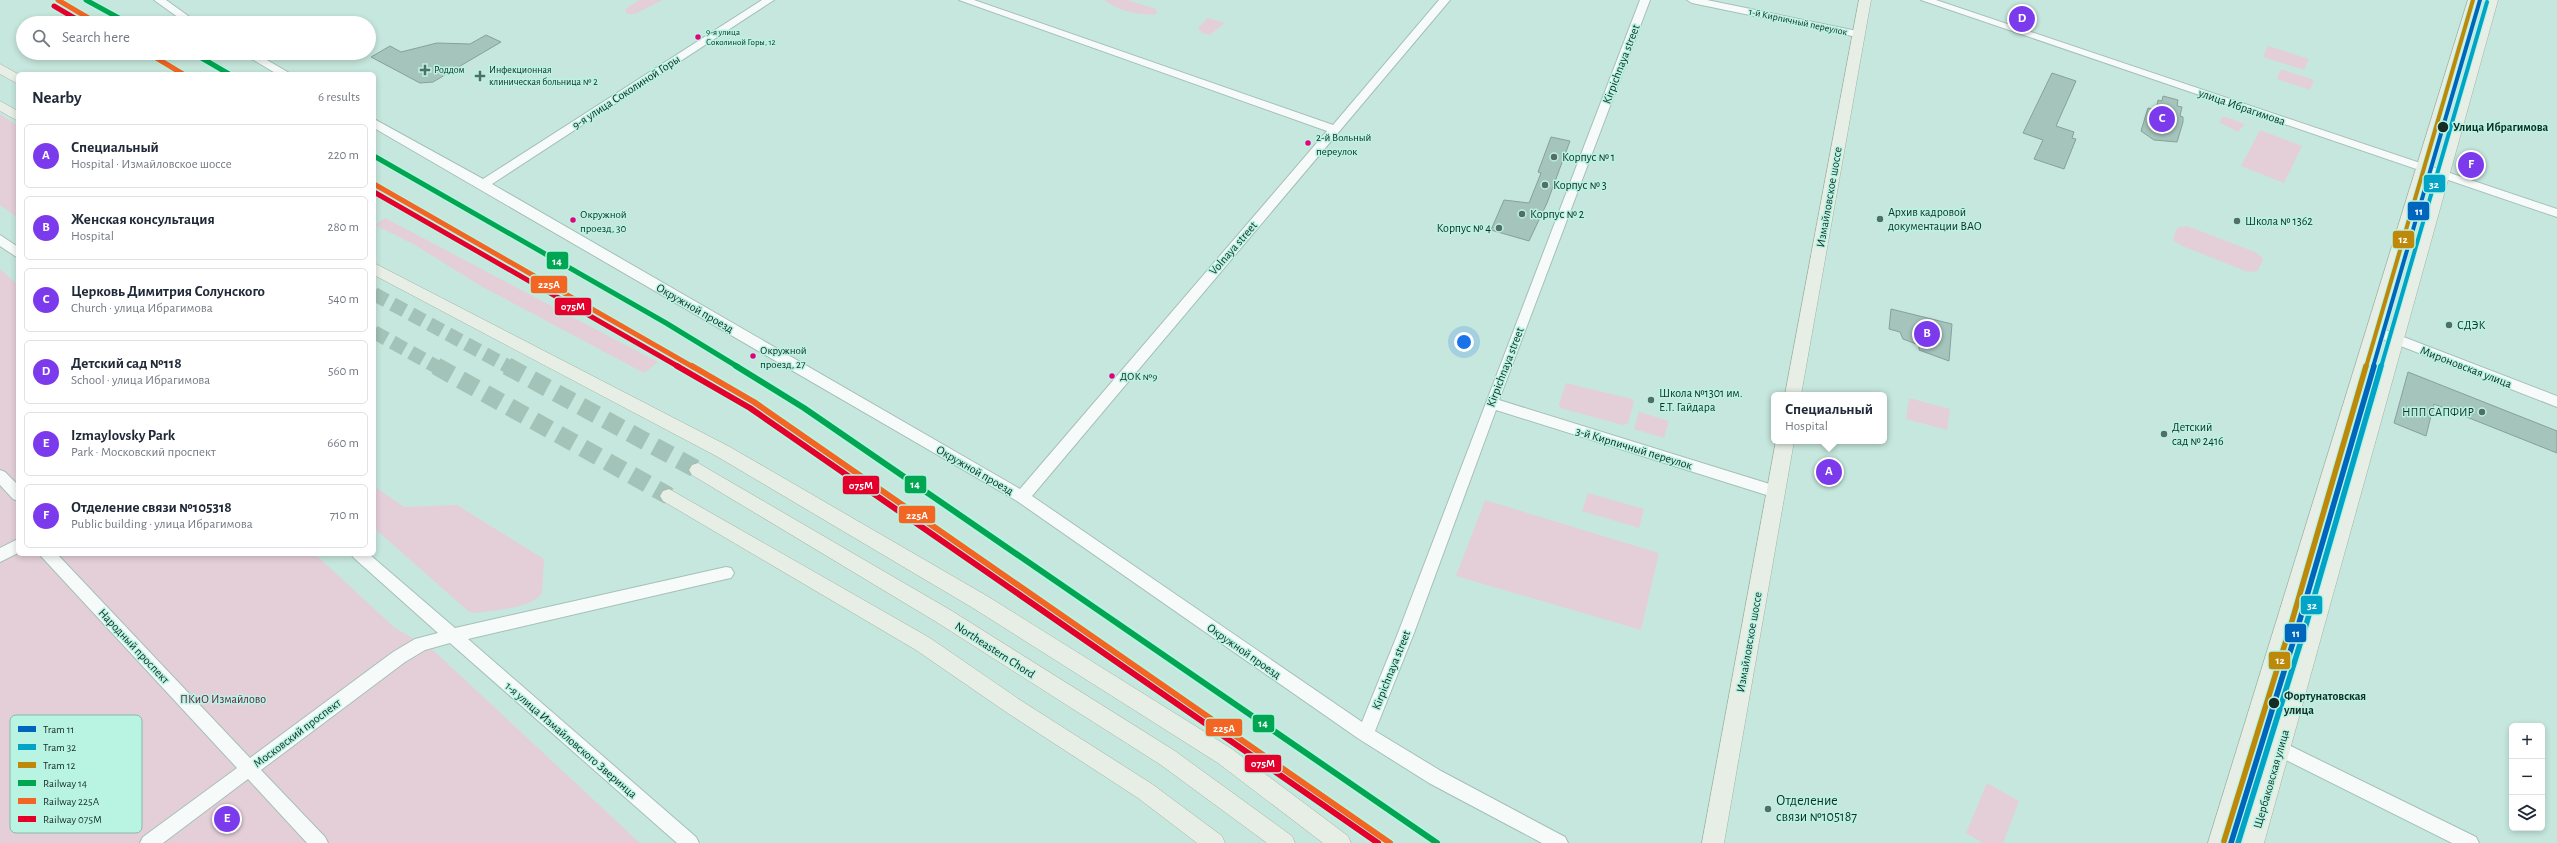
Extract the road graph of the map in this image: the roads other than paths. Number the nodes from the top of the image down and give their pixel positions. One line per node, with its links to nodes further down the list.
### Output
1 (159, 0): 11 (street)
2 (769, 0): 23 (street, 9-я улица Соколиной Горы)
3 (964, 0): 20 (street)
4 (1444, 0): 20 (street, Volnaya street)
5 (1645, 0): 32 (street, Kirpichnaya street)
6 (1692, 0): 12 (street, 1-й Кирпичный переулок)
7 (1865, 0): 12 (main road, Измайловское шоссе)
8 (1926, 0): 21 (street, улица Ибрагимова)
9 (2474, 0): 21 (main road)
10 (2492, 0): 22 (main road, Щербаковская улица)
11 (183, 16)
12 (1858, 34): 30 (main road, Измайловское шоссе)
13 (260, 60): 15 (street)
14 (0, 68): 16 (main road)
15 (281, 72)
16 (16, 79)
17 (0, 105): 18 (main road)
18 (16, 116)
19 (376, 124): 23 (street, Окружной проезд)
20 (1334, 129): 39 (street, Volnaya street)
21 (2424, 169): 22 (street, улица Ибрагимова); 28 (main road)
22 (2443, 175): 24 (street, улица Ибрагимова); 29 (main road, Щербаковская улица)
23 (483, 184): 39 (street, Окружной проезд)
24 (2557, 213)
25 (0, 239): 26 (street)
26 (16, 252)
27 (376, 269): 55 (main road)
28 (2375, 331): 29 (street, Мироновская улица); 45 (main road)
29 (2396, 339): 31 (street, Мироновская улица); 46 (main road, Щербаковская улица)
30 (1794, 392)
31 (2557, 402)
32 (1491, 403): 36 (street, 3-й Кирпичный переулок); 44 (street, Kirpichnaya street)
33 (1784, 444): 36 (main road, Измайловское шоссе)
34 (698, 470): 54 (main road, Northeastern Chord)
35 (0, 476): 37 (street)
36 (1776, 492): 57 (main road, Измайловское шоссе)
37 (16, 493)
38 (669, 496): 48 (main road)
39 (1022, 497): 44 (street, Окружной проезд)
40 (49, 556): 47 (street, Народный проспект)
41 (361, 556): 43 (street, 1-я улица Измайловского Зверинца)
42 (726, 573): 43 (street)
43 (452, 636): 47 (street, Московский проспект); 51 (street, 1-я улица Измайловского Зверинца)
44 (1365, 734): 56 (street, Окружной проезд)
45 (2252, 735): 46 (street); 58 (main road)
46 (2280, 748): 59 (main road, Щербаковская улица); 60 (street)
47 (249, 769): 49 (street, Московский проспект); 50 (street, Народный проспект)
48 (1182, 818): 52 (main road); 53 (main road)
49 (149, 843)
50 (320, 843)
51 (690, 843)
52 (1201, 843)
53 (1214, 843)
54 (1284, 843)
55 (1340, 843)
56 (1560, 843)
57 (1713, 843)
58 (2219, 843)
59 (2253, 843)
60 (2470, 843)

